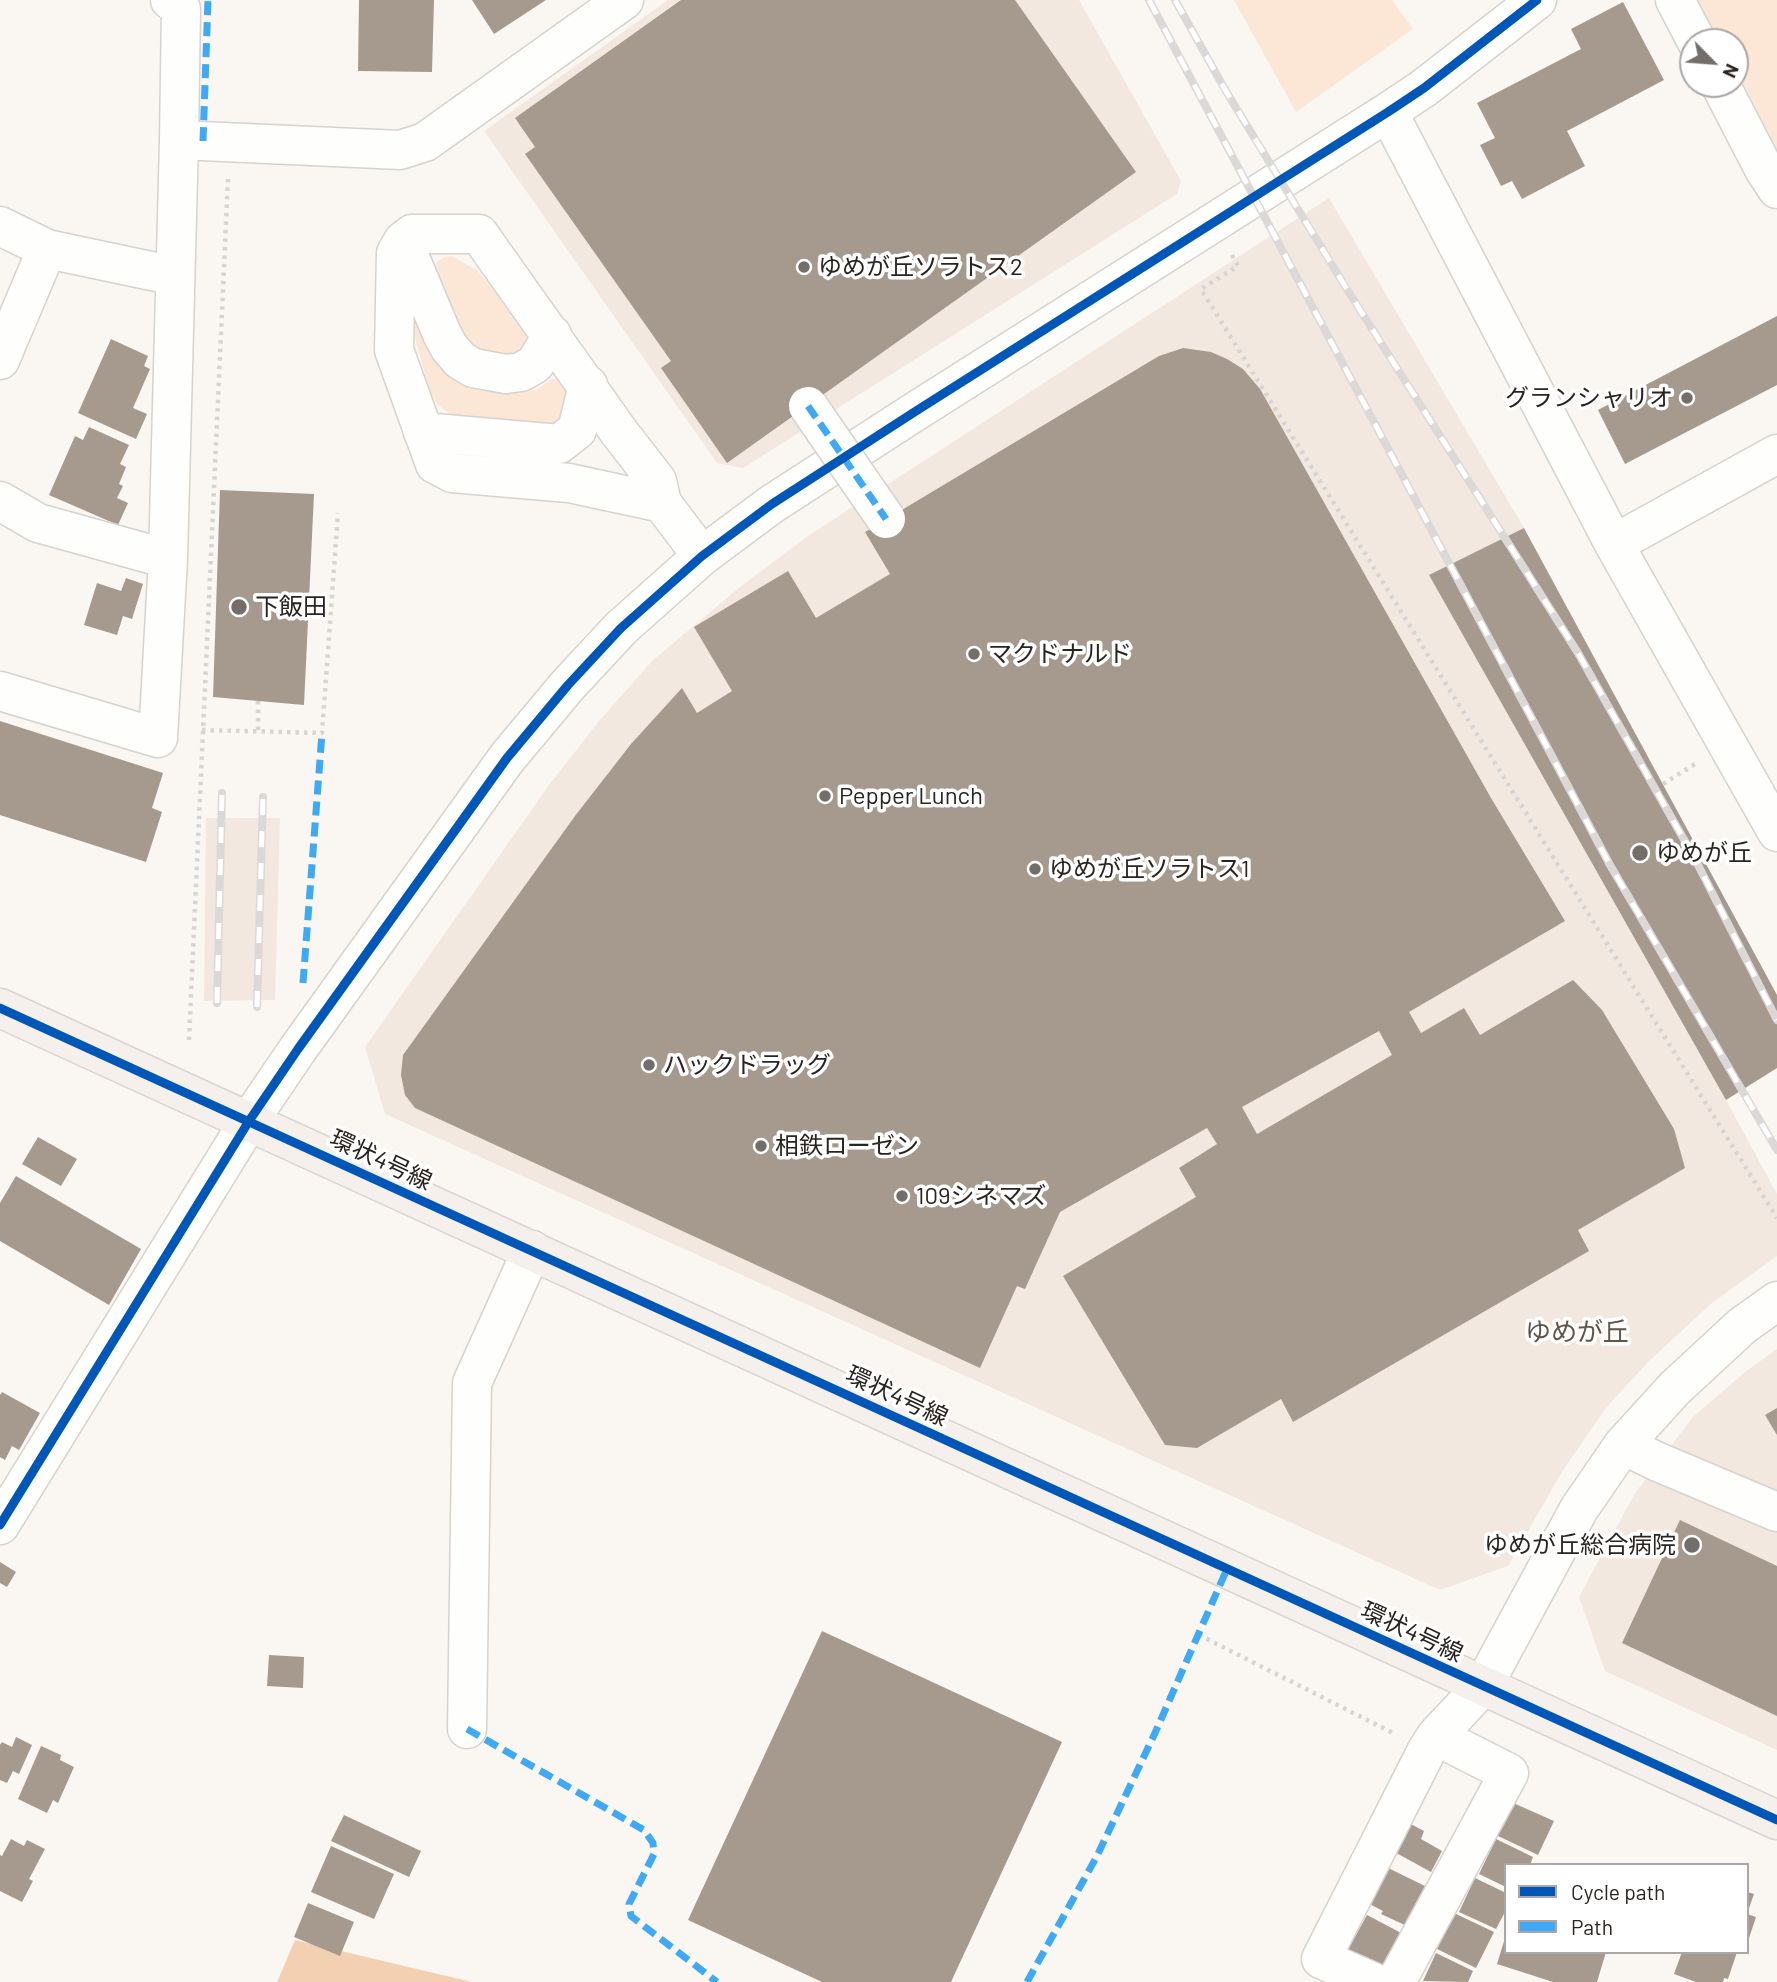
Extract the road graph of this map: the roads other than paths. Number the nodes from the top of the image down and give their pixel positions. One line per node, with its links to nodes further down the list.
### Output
1 (170, 0): 8 (street)
2 (624, 0): 8 (street)
3 (1537, 0): 7 (street)
4 (1675, 0): 5 (street)
5 (1690, 28)
6 (1727, 98): 9 (street)
7 (1388, 113): 25 (street); 26 (street)
8 (179, 140): 13 (street)
9 (1777, 189)
10 (0, 226): 12 (street)
11 (403, 241): 14 (street); 14 (street); 18 (street)
12 (47, 249): 13 (street); 15 (street)
13 (176, 276): 27 (street)
14 (552, 335): 16 (street)
15 (0, 359)
16 (587, 385): 18 (street); 19 (street)
17 (807, 406): 24 (street, bridge)
18 (423, 432): 21 (street)
19 (619, 432): 21 (street); 23 (street)
20 (1777, 454): 25 (street)
21 (569, 484): 23 (street)
22 (0, 501): 27 (street)
23 (662, 503): 26 (street)
24 (886, 519)
25 (1614, 544): 29 (street)
26 (702, 556): 31 (street)
27 (168, 559): 28 (street)
28 (0, 691)
29 (1777, 832)
30 (0, 1008): 31 (main road, 環状4号線)
31 (249, 1121): 32 (main road, 環状4号線); 36 (street)
32 (531, 1250): 37 (main road, 環状4号線); 38 (street)
33 (1777, 1301): 34 (street)
34 (1623, 1445): 35 (street); 37 (street)
35 (1777, 1512)
36 (2, 1517)
37 (1483, 1686): 39 (street); 40 (main road, 環状4号線)
38 (467, 1729)
39 (1432, 1743): 41 (street); 42 (street)
40 (1777, 1820)
41 (1373, 1982)
42 (1396, 1982)

